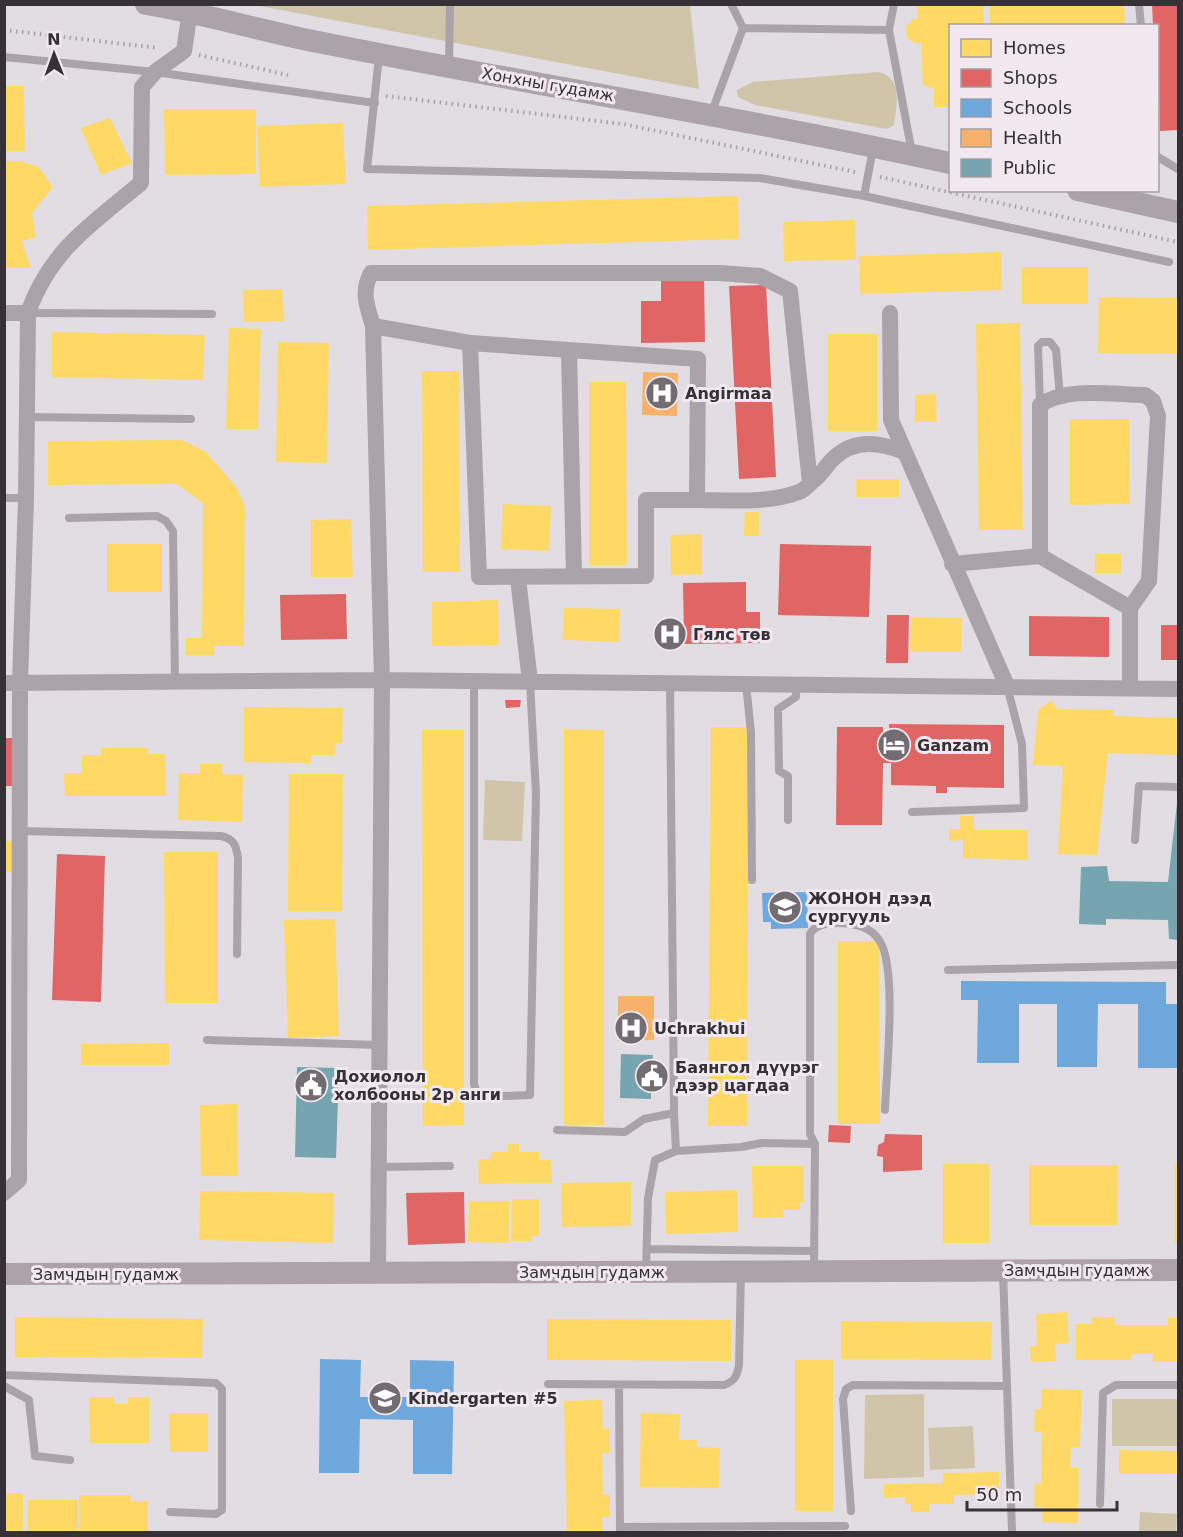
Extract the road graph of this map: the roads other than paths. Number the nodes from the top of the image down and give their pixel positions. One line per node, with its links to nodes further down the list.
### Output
1 (147, 4): 6 (street, Хонхны гудамж)
2 (450, 4): 12 (lane)
3 (731, 4): 8 (lane)
4 (894, 4): 9 (lane)
5 (1139, 4): 7 (lane)
6 (190, 11): 10 (street, Хонхны гудамж); 13 (street)
7 (1141, 24)
8 (743, 28): 9 (lane); 15 (lane)
9 (889, 30): 17 (lane)
10 (379, 53): 12 (street, Хонхны гудамж); 14 (lane)
11 (4, 57): 13 (lane)
12 (448, 66): 15 (street, Хонхны гудамж)
13 (155, 72): 14 (lane); 25 (street)
14 (375, 99): 22 (lane)
15 (711, 114): 16 (street, Хонхны гудамж)
16 (873, 146): 17 (street, Хонхны гудамж); 22 (lane)
17 (913, 155): 19 (street, Хонхны гудамж)
18 (1159, 158): 20 (lane)
19 (949, 163)
20 (1179, 170)
21 (1087, 192): 23 (street)
22 (864, 196): 24 (lane)
23 (1179, 212)
24 (1169, 262)
25 (28, 313): 27 (street); 28 (lane); 34 (street)
26 (890, 313): 36 (street)
27 (4, 314)
28 (212, 314)
29 (373, 326): 30 (street); 37 (street); 47 (street)
30 (470, 343): 31 (street); 45 (street)
31 (569, 350): 40 (street); 44 (street)
32 (1060, 397): 33 (street); 33 (lane); 46 (street)
33 (1040, 405): 42 (street)
34 (26, 417): 35 (lane); 39 (street)
35 (190, 419)
36 (904, 453): 37 (street); 43 (street)
37 (810, 483): 40 (street)
38 (4, 498): 39 (lane)
39 (26, 498): 51 (street)
40 (697, 500): 44 (street)
41 (69, 518): 49 (lane)
42 (1040, 556): 43 (street); 46 (street)
43 (952, 564): 55 (street)
44 (574, 576): 45 (street)
45 (518, 578): 50 (street)
46 (1130, 608): 56 (street)
47 (382, 680): 48 (street); 49 (street); 68 (street)
48 (474, 681): 50 (street); 50 (lane)
49 (175, 682): 51 (street)
50 (530, 682): 52 (street)
51 (12, 683): 61 (street)
52 (670, 683): 53 (street); 70 (lane)
53 (746, 683): 54 (street); 63 (lane)
54 (796, 684): 55 (street); 60 (lane)
55 (1007, 686): 56 (street); 59 (lane)
56 (1130, 688): 57 (street)
57 (1179, 689)
58 (1179, 787): 62 (lane)
59 (912, 812)
60 (788, 820)
61 (20, 831): 64 (lane); 76 (street)
62 (1134, 840)
63 (752, 880)
64 (237, 954)
65 (1179, 965): 66 (lane)
66 (948, 969)
67 (207, 1040): 68 (lane)
68 (380, 1045): 75 (street)
69 (885, 1110): 72 (lane)
70 (674, 1113): 71 (lane); 73 (lane)
71 (557, 1130)
72 (814, 1144): 73 (lane); 78 (lane)
73 (676, 1151): 77 (lane)
74 (450, 1166): 75 (lane)
75 (379, 1167): 83 (street)
76 (4, 1193)
77 (647, 1249): 78 (lane); 81 (lane)
78 (814, 1261): 80 (street, Замчдын гудамж); 82 (street, Замчдын гудамж)
79 (1179, 1270): 80 (street, Замчдын гудамж)
80 (1004, 1271): 90 (lane)
81 (646, 1272): 82 (street, Замчдын гудамж); 83 (street, Замчдын гудамж)
82 (741, 1272): 87 (lane)
83 (378, 1273): 84 (street, Замчдын гудамж)
84 (4, 1274)
85 (4, 1375): 94 (lane)
86 (548, 1384): 87 (lane)
87 (619, 1385): 96 (lane)
88 (1179, 1385): 92 (lane)
89 (4, 1386): 91 (lane)
90 (1007, 1386): 93 (lane); 97 (lane)
91 (70, 1460)
92 (1100, 1504)
93 (851, 1511)
94 (170, 1512)
95 (845, 1526): 96 (lane)
96 (620, 1530)
97 (1012, 1533)

